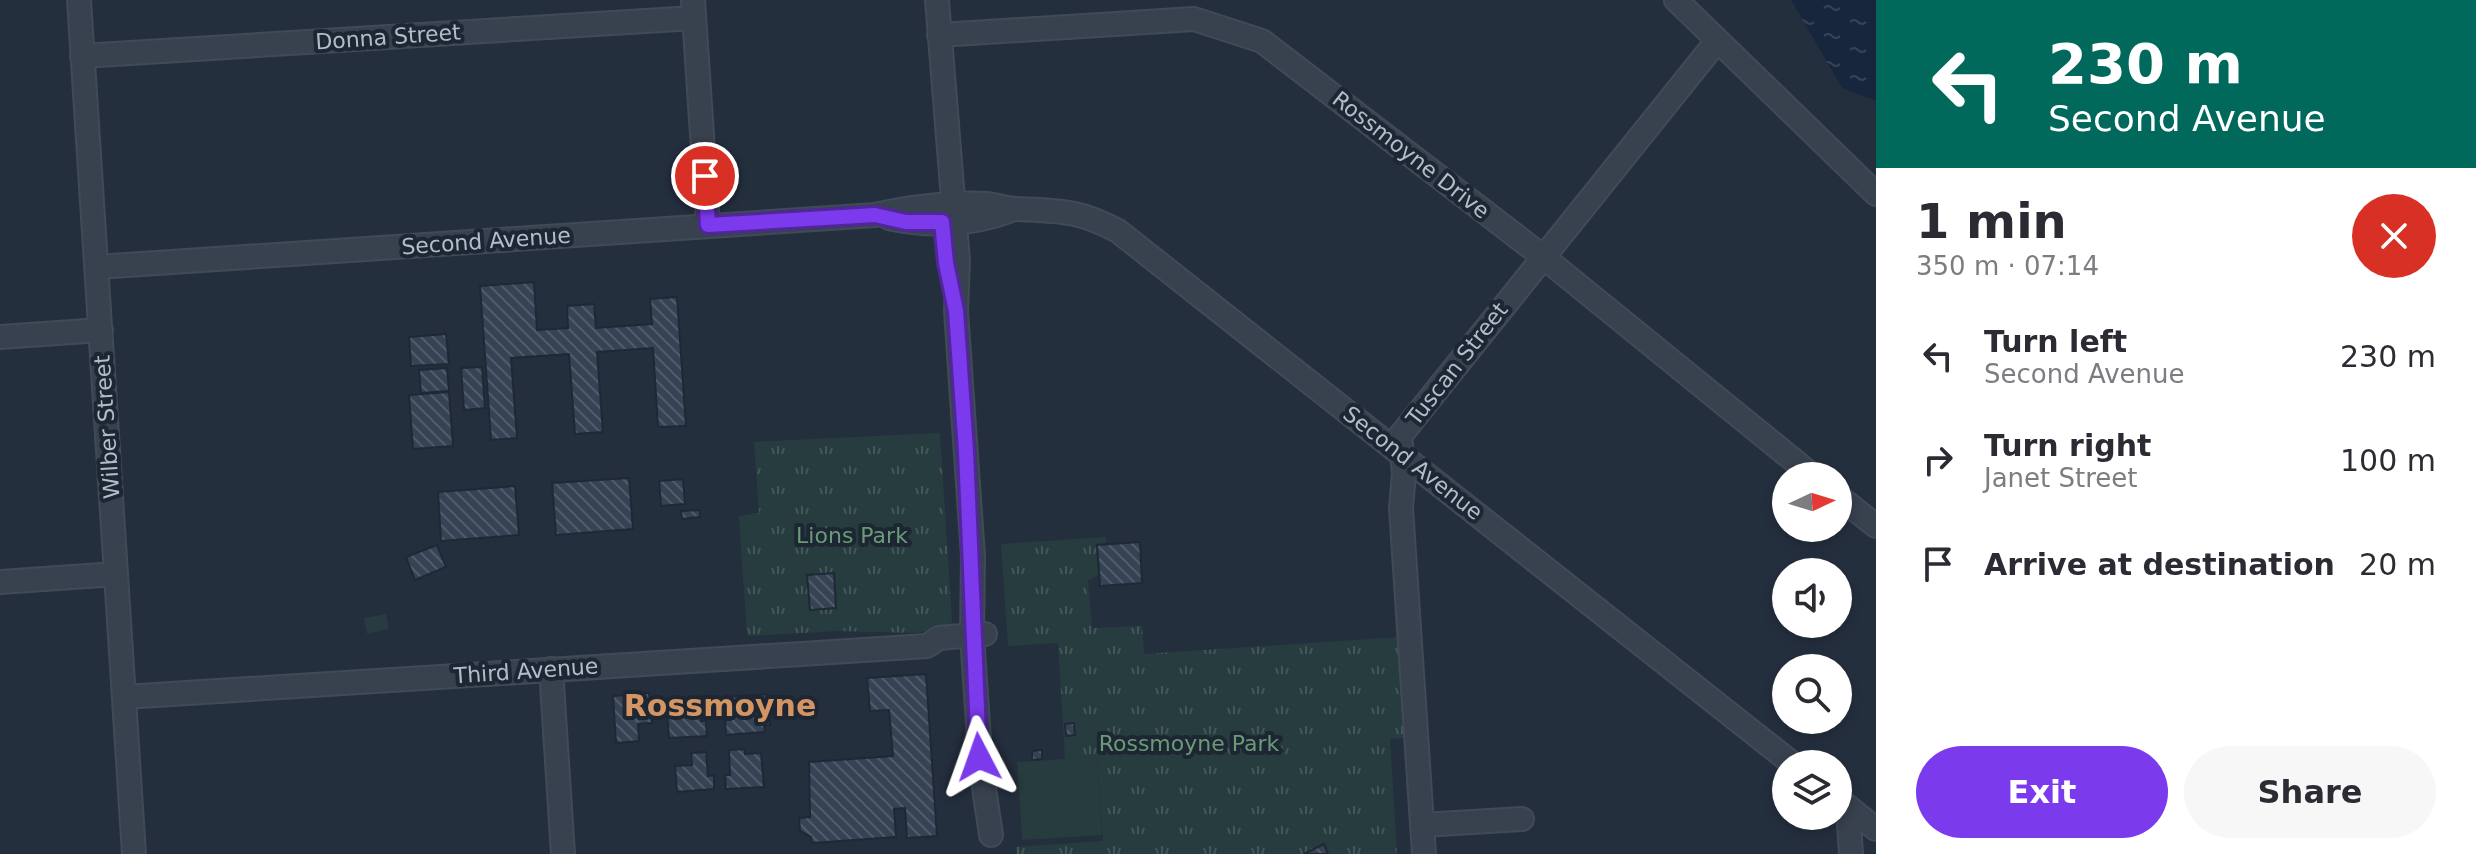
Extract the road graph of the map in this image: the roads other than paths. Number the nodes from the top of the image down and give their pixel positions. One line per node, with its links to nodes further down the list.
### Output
1 (79, 0): 7 (street, Wilber Street)
2 (937, 0): 5 (street)
3 (1676, 0): 6 (street)
4 (694, 9): 7 (street, Donna Street); 10 (street)
5 (939, 35): 9 (street); 11 (street, Rossmoyne Drive)
6 (1717, 41): 8 (street); 11 (street, Tuscan Street)
7 (82, 56): 12 (street, Wilber Street)
8 (1876, 194)
9 (949, 213): 10 (street, Second Avenue); 15 (street, Second Avenue); 21 (street)
10 (708, 225): 12 (street, Second Avenue)
11 (1542, 256): 15 (street, Tuscan Street); 16 (street, Rossmoyne Drive)
12 (97, 267): 13 (street, Wilber Street)
13 (101, 330): 14 (street); 19 (street, Wilber Street)
14 (0, 337)
15 (1402, 455): 24 (street, Second Avenue); 27 (street, Tuscan Street)
16 (1796, 462)
17 (1852, 507): 18 (street)
18 (1876, 526)
19 (116, 574): 20 (street); 23 (street, Wilber Street)
20 (0, 582)
21 (979, 642): 22 (street, Third Avenue); 30 (street)
22 (551, 669): 23 (street, Third Avenue); 32 (street)
23 (124, 697): 31 (street, Wilber Street)
24 (1775, 750)
25 (1852, 811): 28 (street)
26 (1522, 819): 27 (street)
27 (1422, 825): 33 (street, Tuscan Street)
28 (1876, 829)
29 (1847, 830): 34 (street)
30 (992, 845)
31 (134, 854)
32 (563, 854)
33 (1424, 854)
34 (1851, 854)

